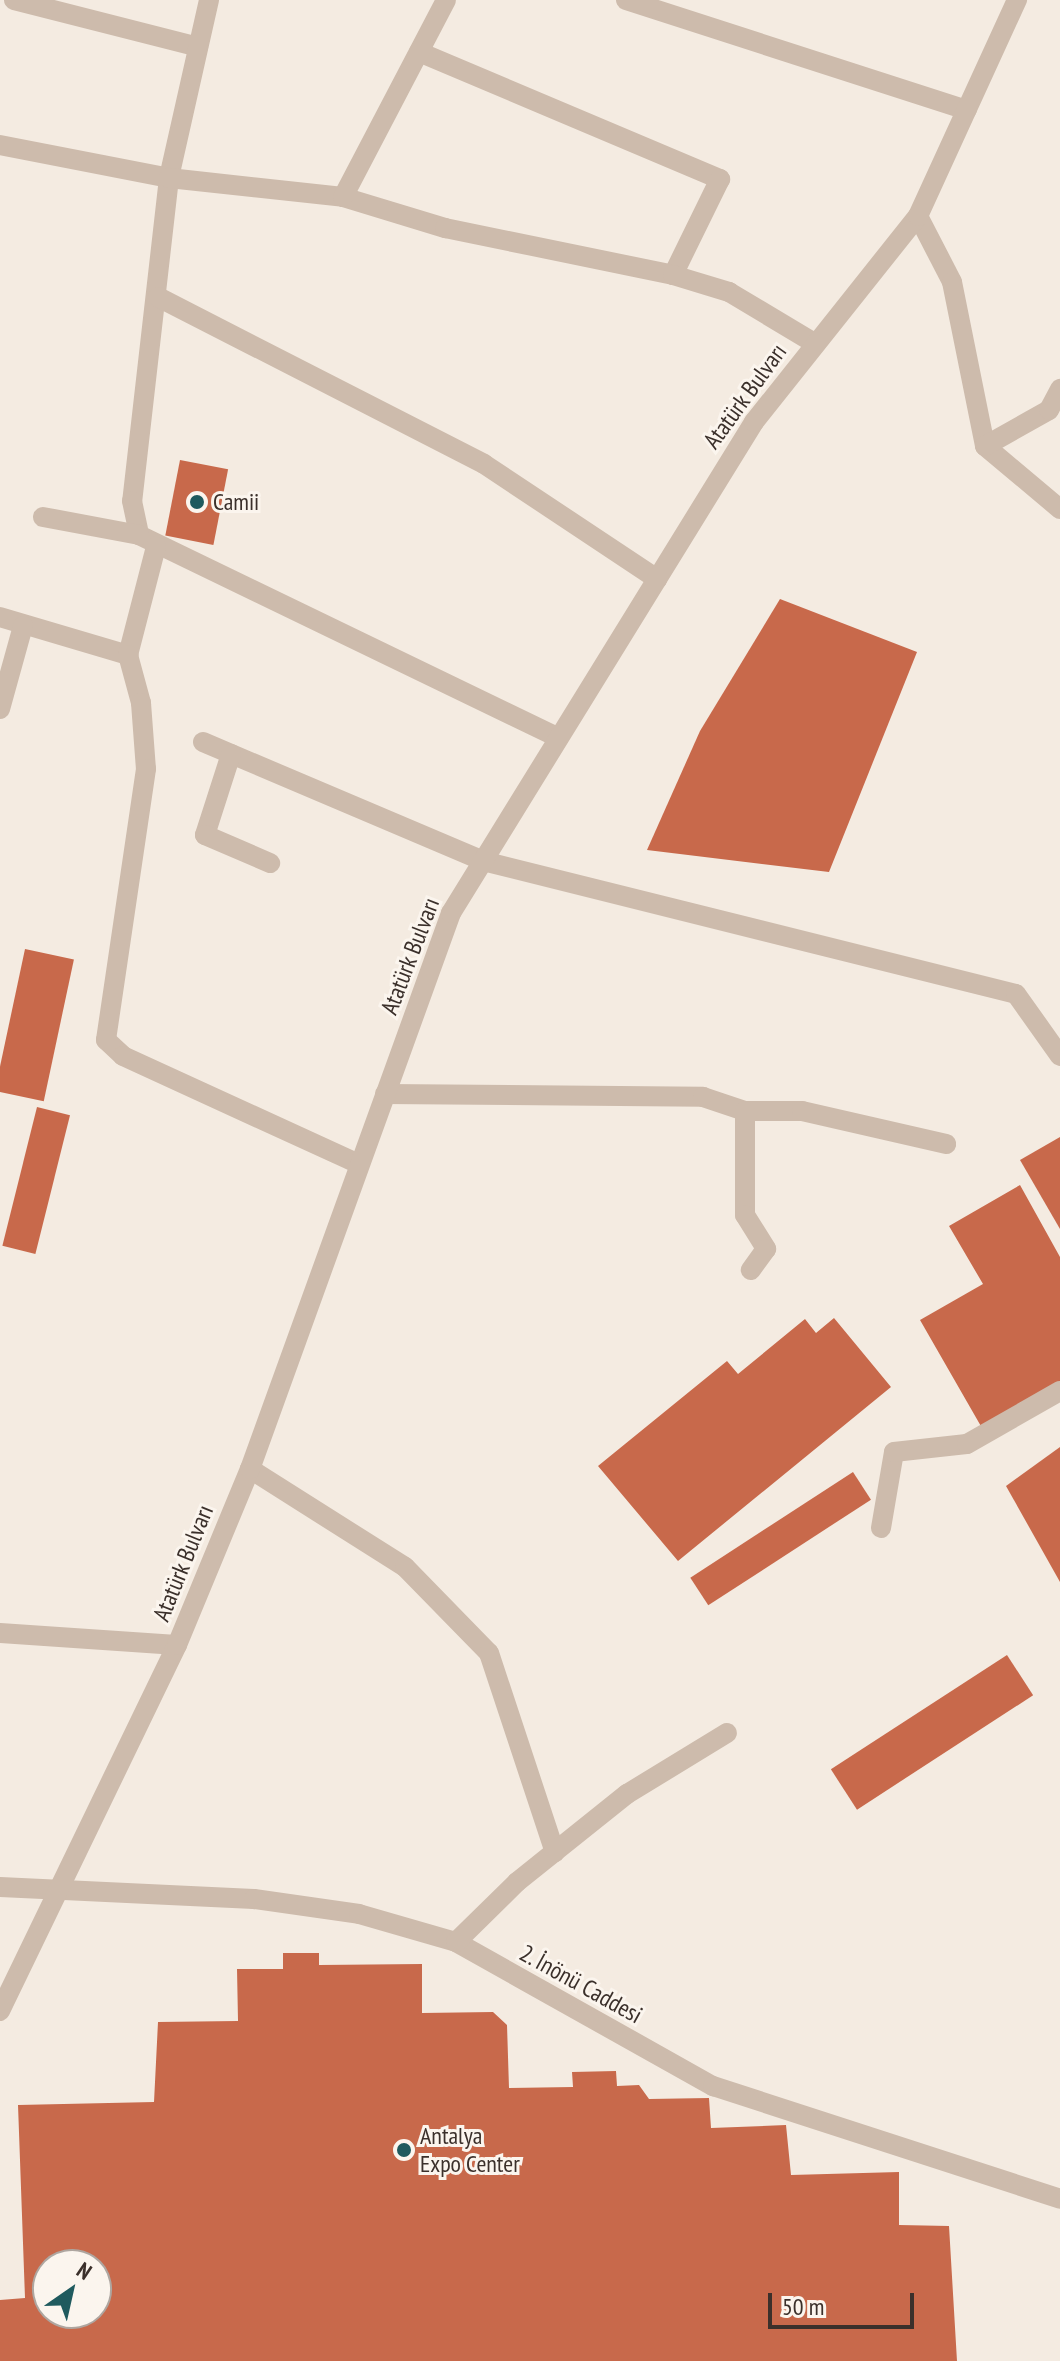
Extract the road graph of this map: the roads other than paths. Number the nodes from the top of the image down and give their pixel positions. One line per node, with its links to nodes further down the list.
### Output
1 (14, 0): 6 (street)
2 (209, 0): 6 (street)
3 (446, 0): 7 (street)
4 (626, 0): 8 (street)
5 (1017, 0): 8 (street, Atatürk Bulvarı)
6 (198, 47): 10 (street)
7 (419, 52): 11 (street); 13 (street)
8 (967, 110): 12 (street, Atatürk Bulvarı)
9 (0, 145): 10 (street)
10 (169, 178): 11 (street); 14 (street)
11 (343, 197): 13 (street)
12 (918, 216): 15 (street, Atatürk Bulvarı); 17 (street)
13 (673, 275): 15 (street)
14 (158, 297): 20 (street); 22 (street)
15 (816, 344): 22 (street, Atatürk Bulvarı)
16 (1060, 389): 17 (street)
17 (985, 446): 18 (street)
18 (1060, 509)
19 (43, 517): 20 (street)
20 (139, 535): 21 (street)
21 (156, 547): 25 (street); 27 (street)
22 (657, 579): 27 (street, Atatürk Bulvarı)
23 (0, 617): 24 (street)
24 (23, 626): 25 (street); 26 (street)
25 (128, 655): 36 (street)
26 (0, 709)
27 (559, 738): 30 (street, Atatürk Bulvarı)
28 (203, 742): 29 (street)
29 (231, 754): 30 (street); 31 (street)
30 (483, 861): 32 (street); 33 (street, Atatürk Bulvarı)
31 (270, 863)
32 (1060, 1056)
33 (385, 1094): 34 (street); 36 (street, Atatürk Bulvarı)
34 (745, 1111): 35 (street); 37 (street)
35 (946, 1144)
36 (359, 1164): 39 (street, Atatürk Bulvarı)
37 (751, 1270)
38 (1060, 1391): 40 (street)
39 (250, 1469): 42 (street, Atatürk Bulvarı); 44 (street)
40 (881, 1528)
41 (0, 1633): 42 (street)
42 (177, 1645): 46 (street, Atatürk Bulvarı)
43 (727, 1733): 44 (street)
44 (555, 1852): 47 (street)
45 (0, 1887): 46 (street, 2. İnönü Caddesi)
46 (61, 1890): 47 (street, 2. İnönü Caddesi); 48 (street, Atatürk Bulvarı)
47 (456, 1942): 49 (street, 2. İnönü Caddesi)
48 (0, 2011)
49 (1060, 2199)

